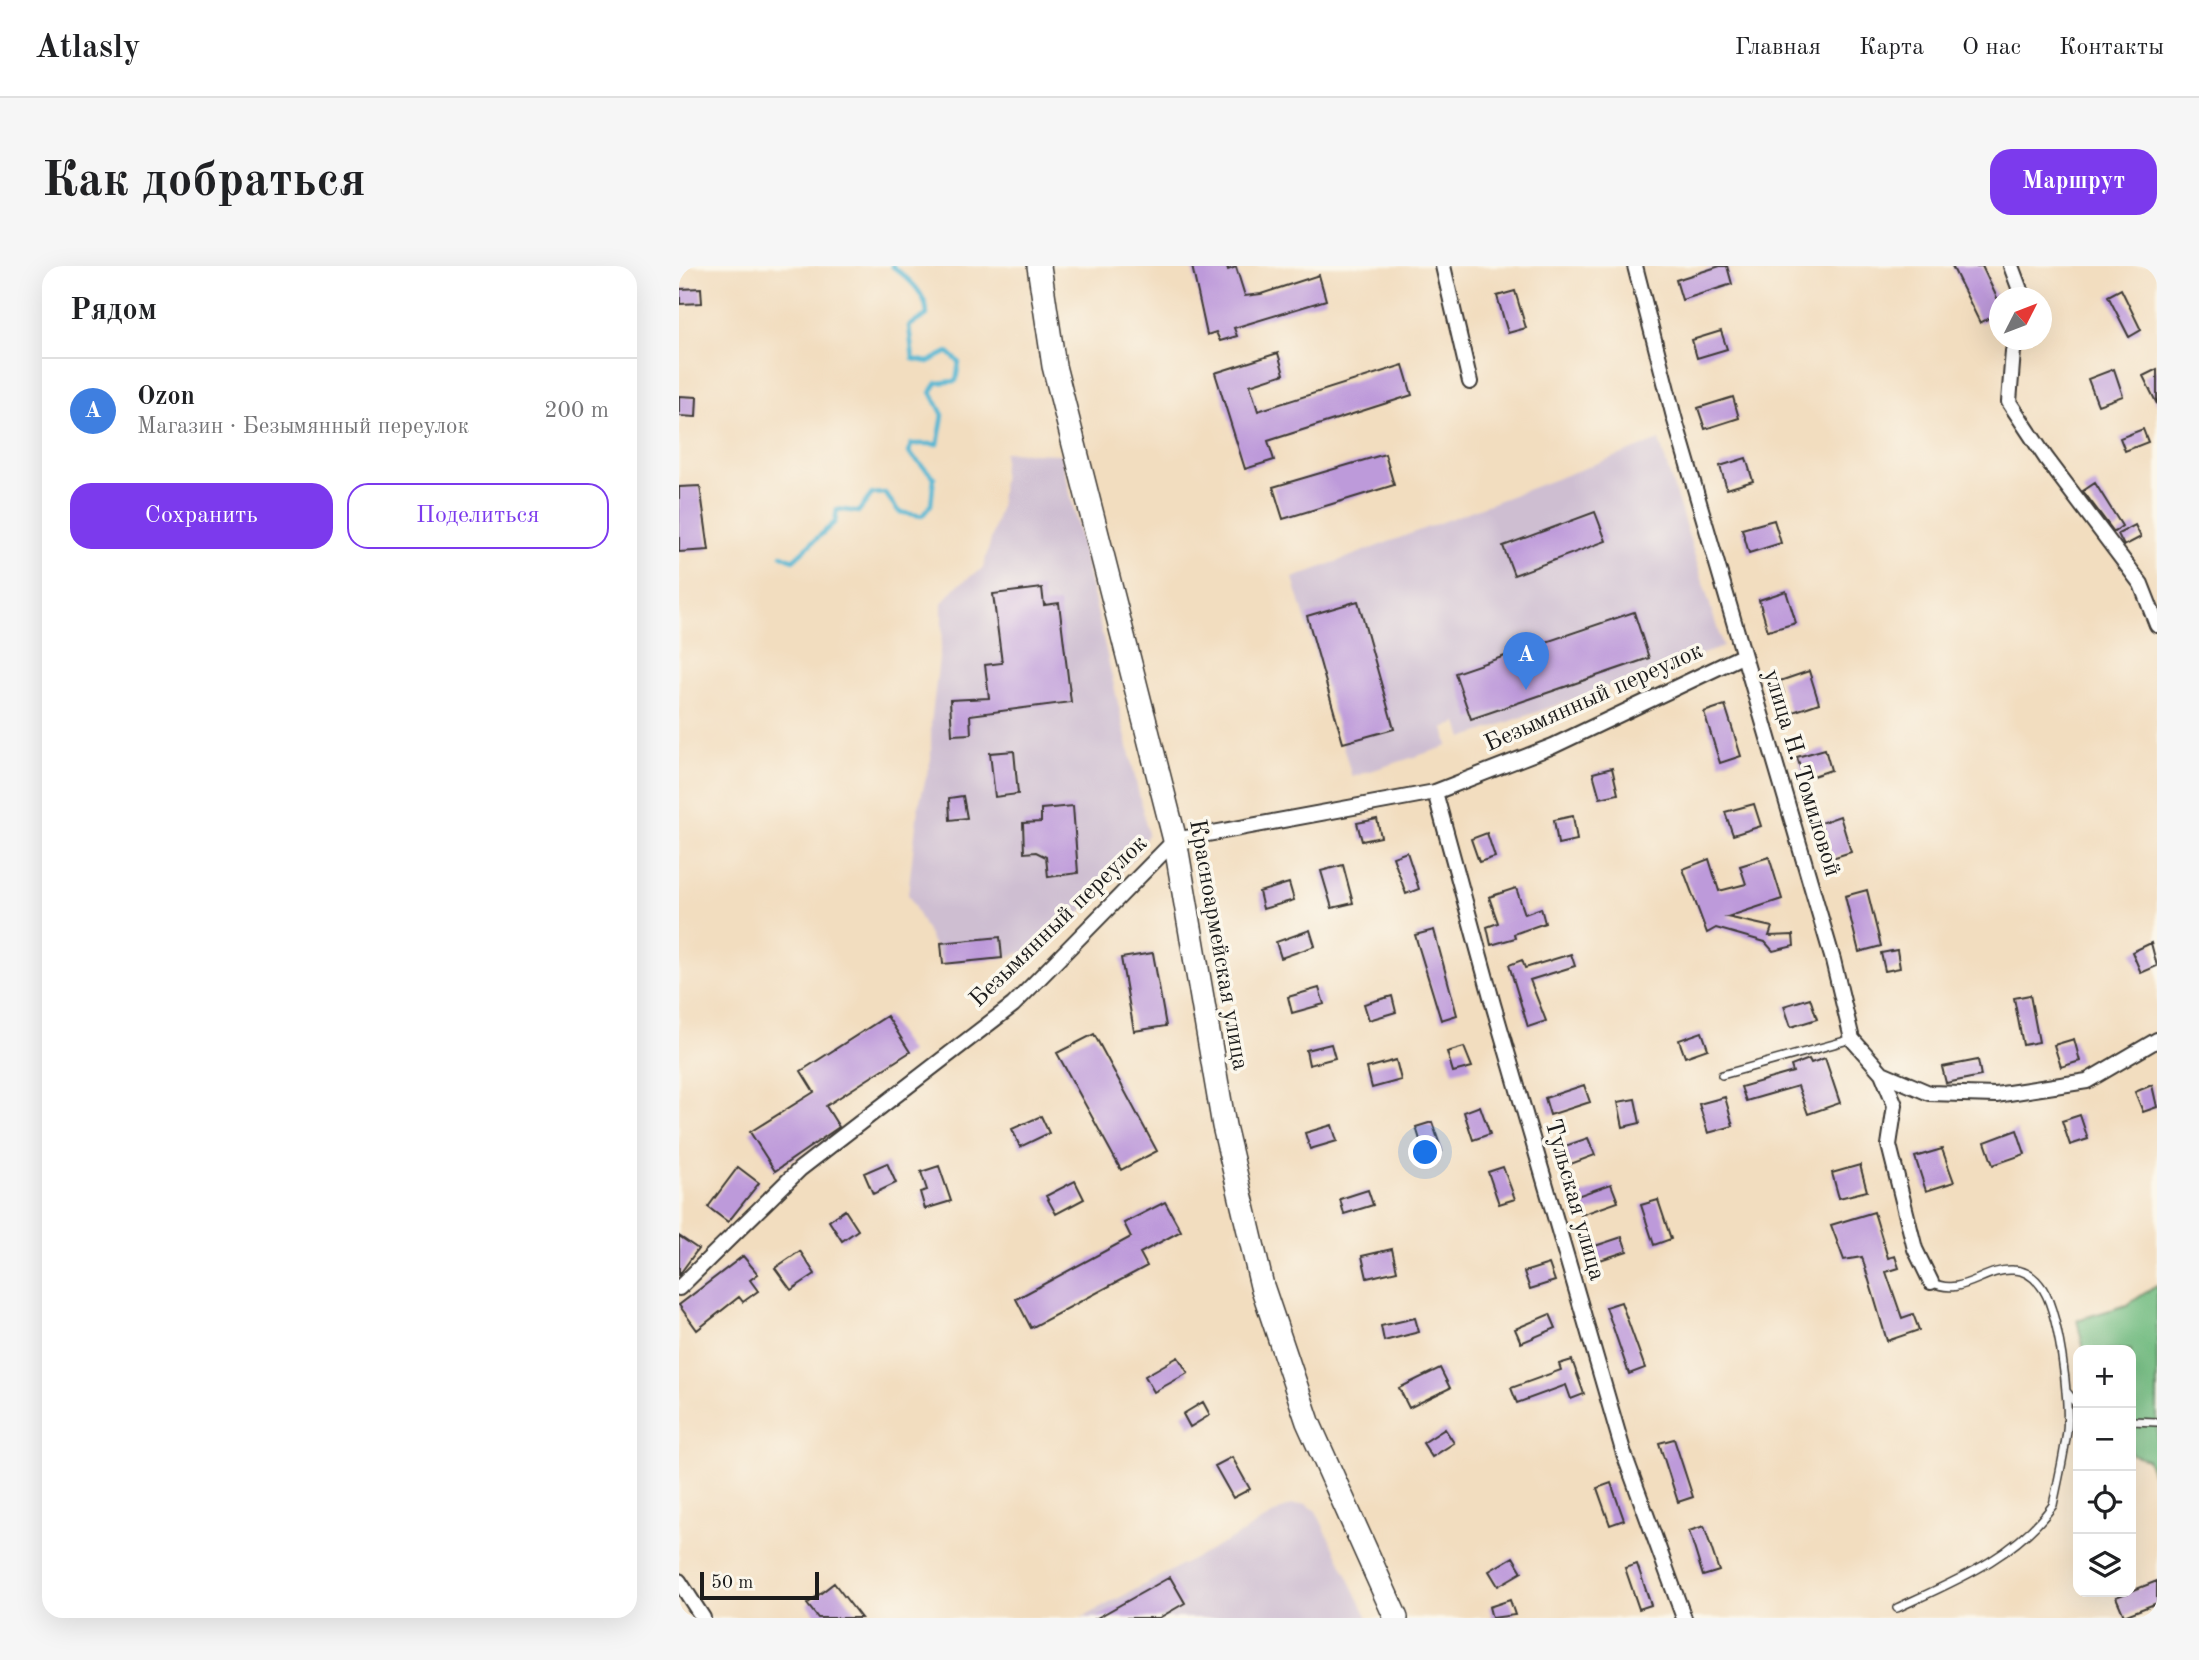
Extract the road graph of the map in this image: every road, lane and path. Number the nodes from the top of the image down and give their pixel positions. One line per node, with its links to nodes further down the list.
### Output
1 (1039, 266): 11 (main road, Красноармейская улица)
2 (1443, 266): 7 (street)
3 (1635, 266): 9 (street, улица Н. Томиловой)
4 (2011, 266): 5 (street)
5 (2019, 287)
6 (2014, 350): 8 (street)
7 (1470, 382)
8 (2157, 625)
9 (1742, 656): 10 (street, Безымянный переулок); 12 (street, улица Н. Томиловой)
10 (1435, 792): 11 (street, Безымянный переулок); 26 (street, Тульская улица)
11 (1175, 841): 17 (street, Безымянный переулок); 25 (main road, Красноармейская улица)
12 (1852, 1038): 14 (street, улица Н. Томиловой); 15 (lane)
13 (2157, 1040): 14 (street)
14 (1882, 1073): 16 (street, улица Н. Томиловой)
15 (1722, 1075)
16 (1931, 1282): 18 (lane)
17 (679, 1288)
18 (2066, 1391): 19 (lane); 23 (lane)
19 (2073, 1400)
20 (2136, 1421): 21 (lane)
21 (2157, 1422)
22 (679, 1581): 24 (street)
23 (1897, 1608)
24 (703, 1618)
25 (1396, 1618)
26 (1684, 1618)

